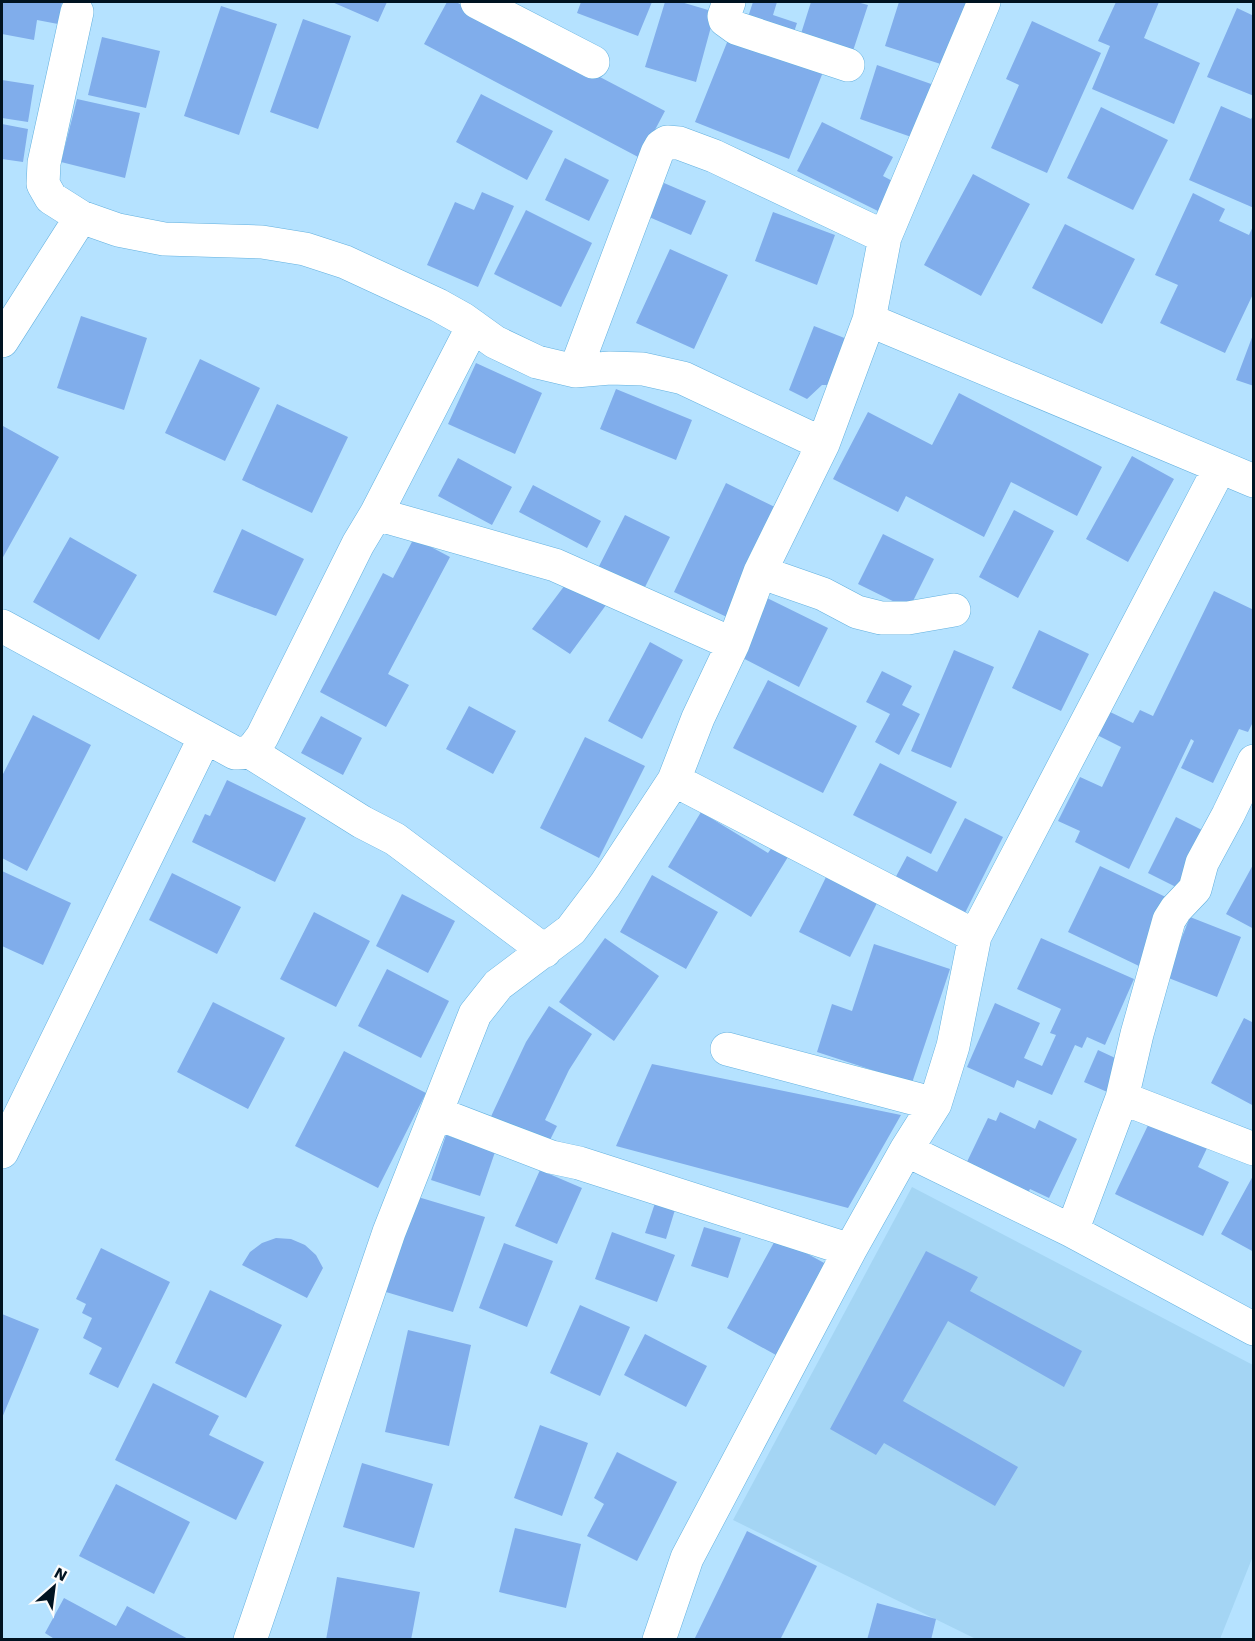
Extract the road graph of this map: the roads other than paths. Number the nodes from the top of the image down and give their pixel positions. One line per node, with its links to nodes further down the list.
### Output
1 (477, 2): 5 (street)
2 (729, 2): 6 (street)
3 (984, 2): 8 (street)
4 (77, 12): 7 (street)
5 (593, 62)
6 (848, 65)
7 (81, 217): 10 (street); 11 (street)
8 (885, 237): 9 (street); 12 (street)
9 (869, 320): 13 (street); 14 (street)
10 (472, 326): 12 (street); 16 (street)
11 (2, 341)
12 (575, 371): 13 (street)
13 (823, 444): 17 (street)
14 (1220, 467): 15 (street); 25 (street)
15 (1254, 481)
16 (376, 514): 20 (street); 22 (street)
17 (760, 572): 18 (street); 20 (street)
18 (954, 610)
19 (2, 627): 21 (street)
20 (733, 644): 24 (street)
21 (205, 737): 22 (street); 33 (street)
22 (250, 752): 26 (street)
23 (1254, 761): 28 (street)
24 (674, 780): 25 (street); 26 (street)
25 (975, 936): 29 (street)
26 (545, 951): 30 (street)
27 (727, 1049): 29 (street)
28 (1122, 1098): 31 (street); 34 (street)
29 (935, 1104): 32 (street)
30 (436, 1113): 35 (street); 37 (street)
31 (1254, 1149)
32 (906, 1150): 34 (street); 35 (street)
33 (2, 1151)
34 (1072, 1231): 36 (street)
35 (850, 1250): 38 (street)
36 (1254, 1329)
37 (250, 1640)
38 (659, 1640)

